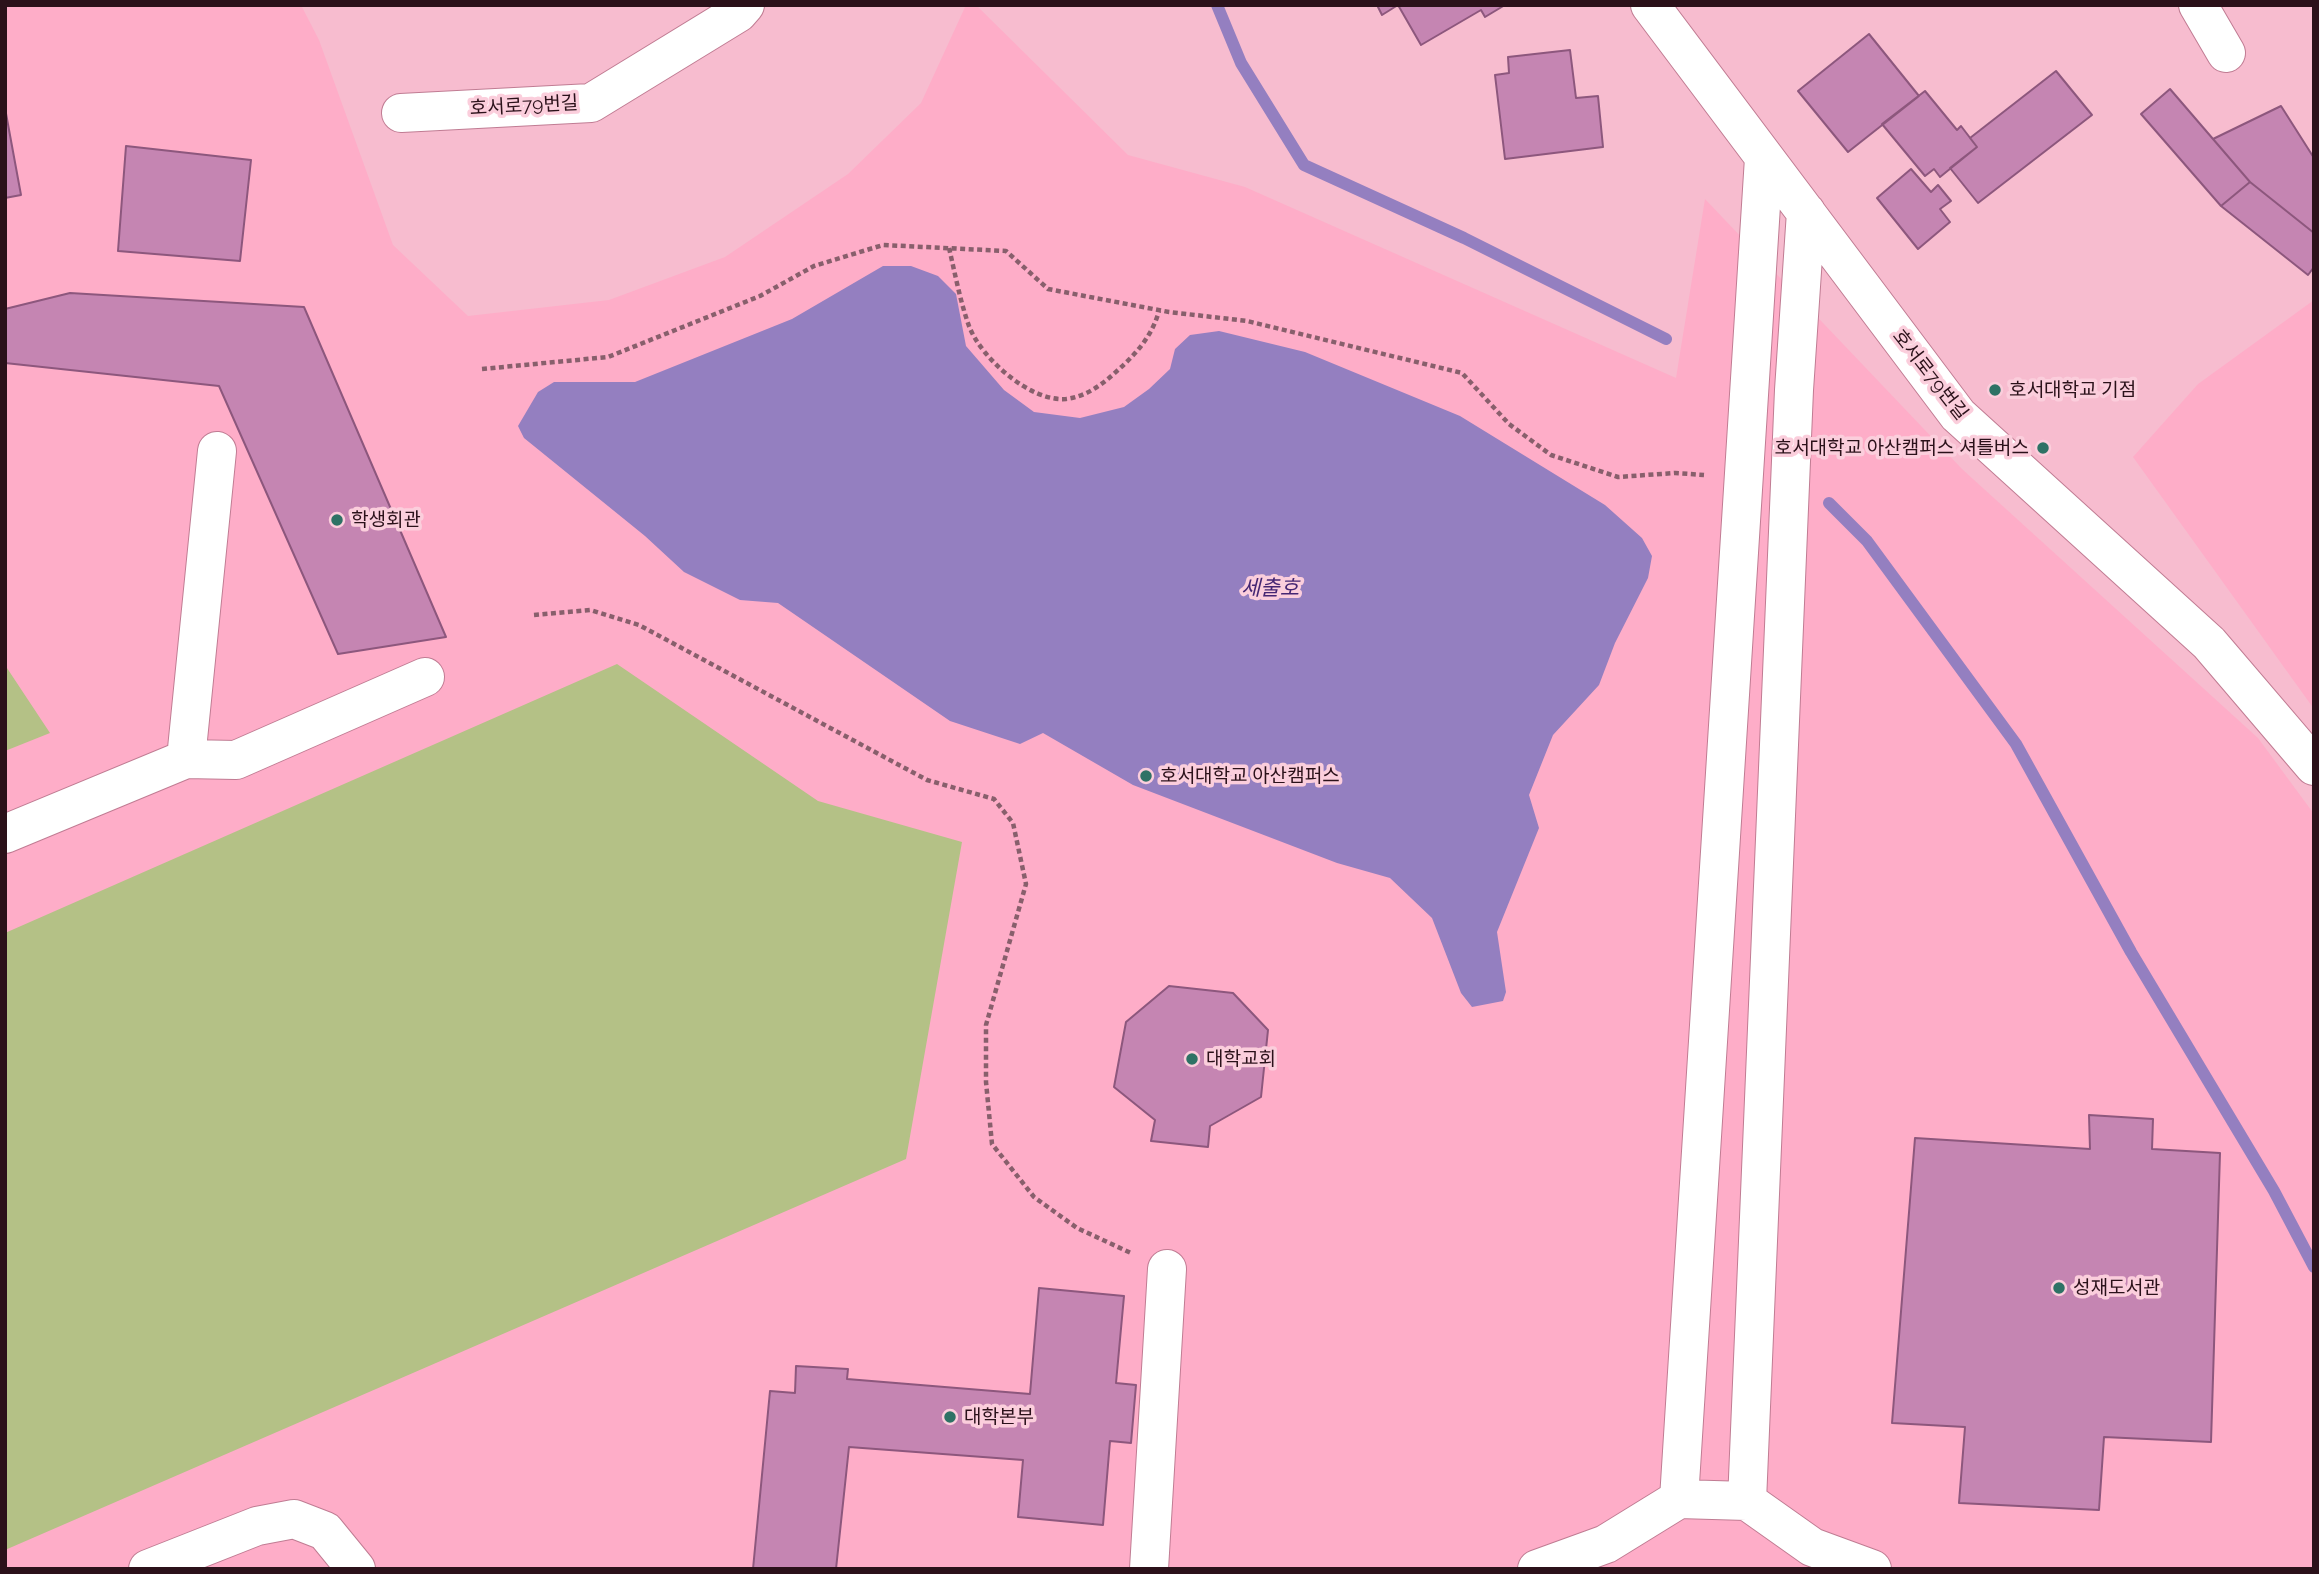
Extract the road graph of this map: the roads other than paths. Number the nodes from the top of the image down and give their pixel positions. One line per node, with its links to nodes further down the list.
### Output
1 (745, 5): 5 (street, 호서로79번길)
2 (1650, 5): 6 (street, 호서로79번길)
3 (2198, 5): 4 (street)
4 (2226, 53)
5 (401, 113)
6 (1764, 158): 7 (street, 호서로79번길); 14 (street)
7 (1805, 212): 11 (street, 호서로79번길); 15 (street)
8 (217, 450): 10 (street)
9 (425, 677): 10 (street)
10 (186, 759): 12 (street)
11 (2314, 766)
12 (5, 834)
13 (1167, 1269): 18 (street)
14 (1679, 1499): 15 (street); 19 (street)
15 (1747, 1501): 20 (street)
16 (148, 1569): 17 (street)
17 (356, 1569)
18 (1149, 1569)
19 (1537, 1569)
20 (1872, 1569)

